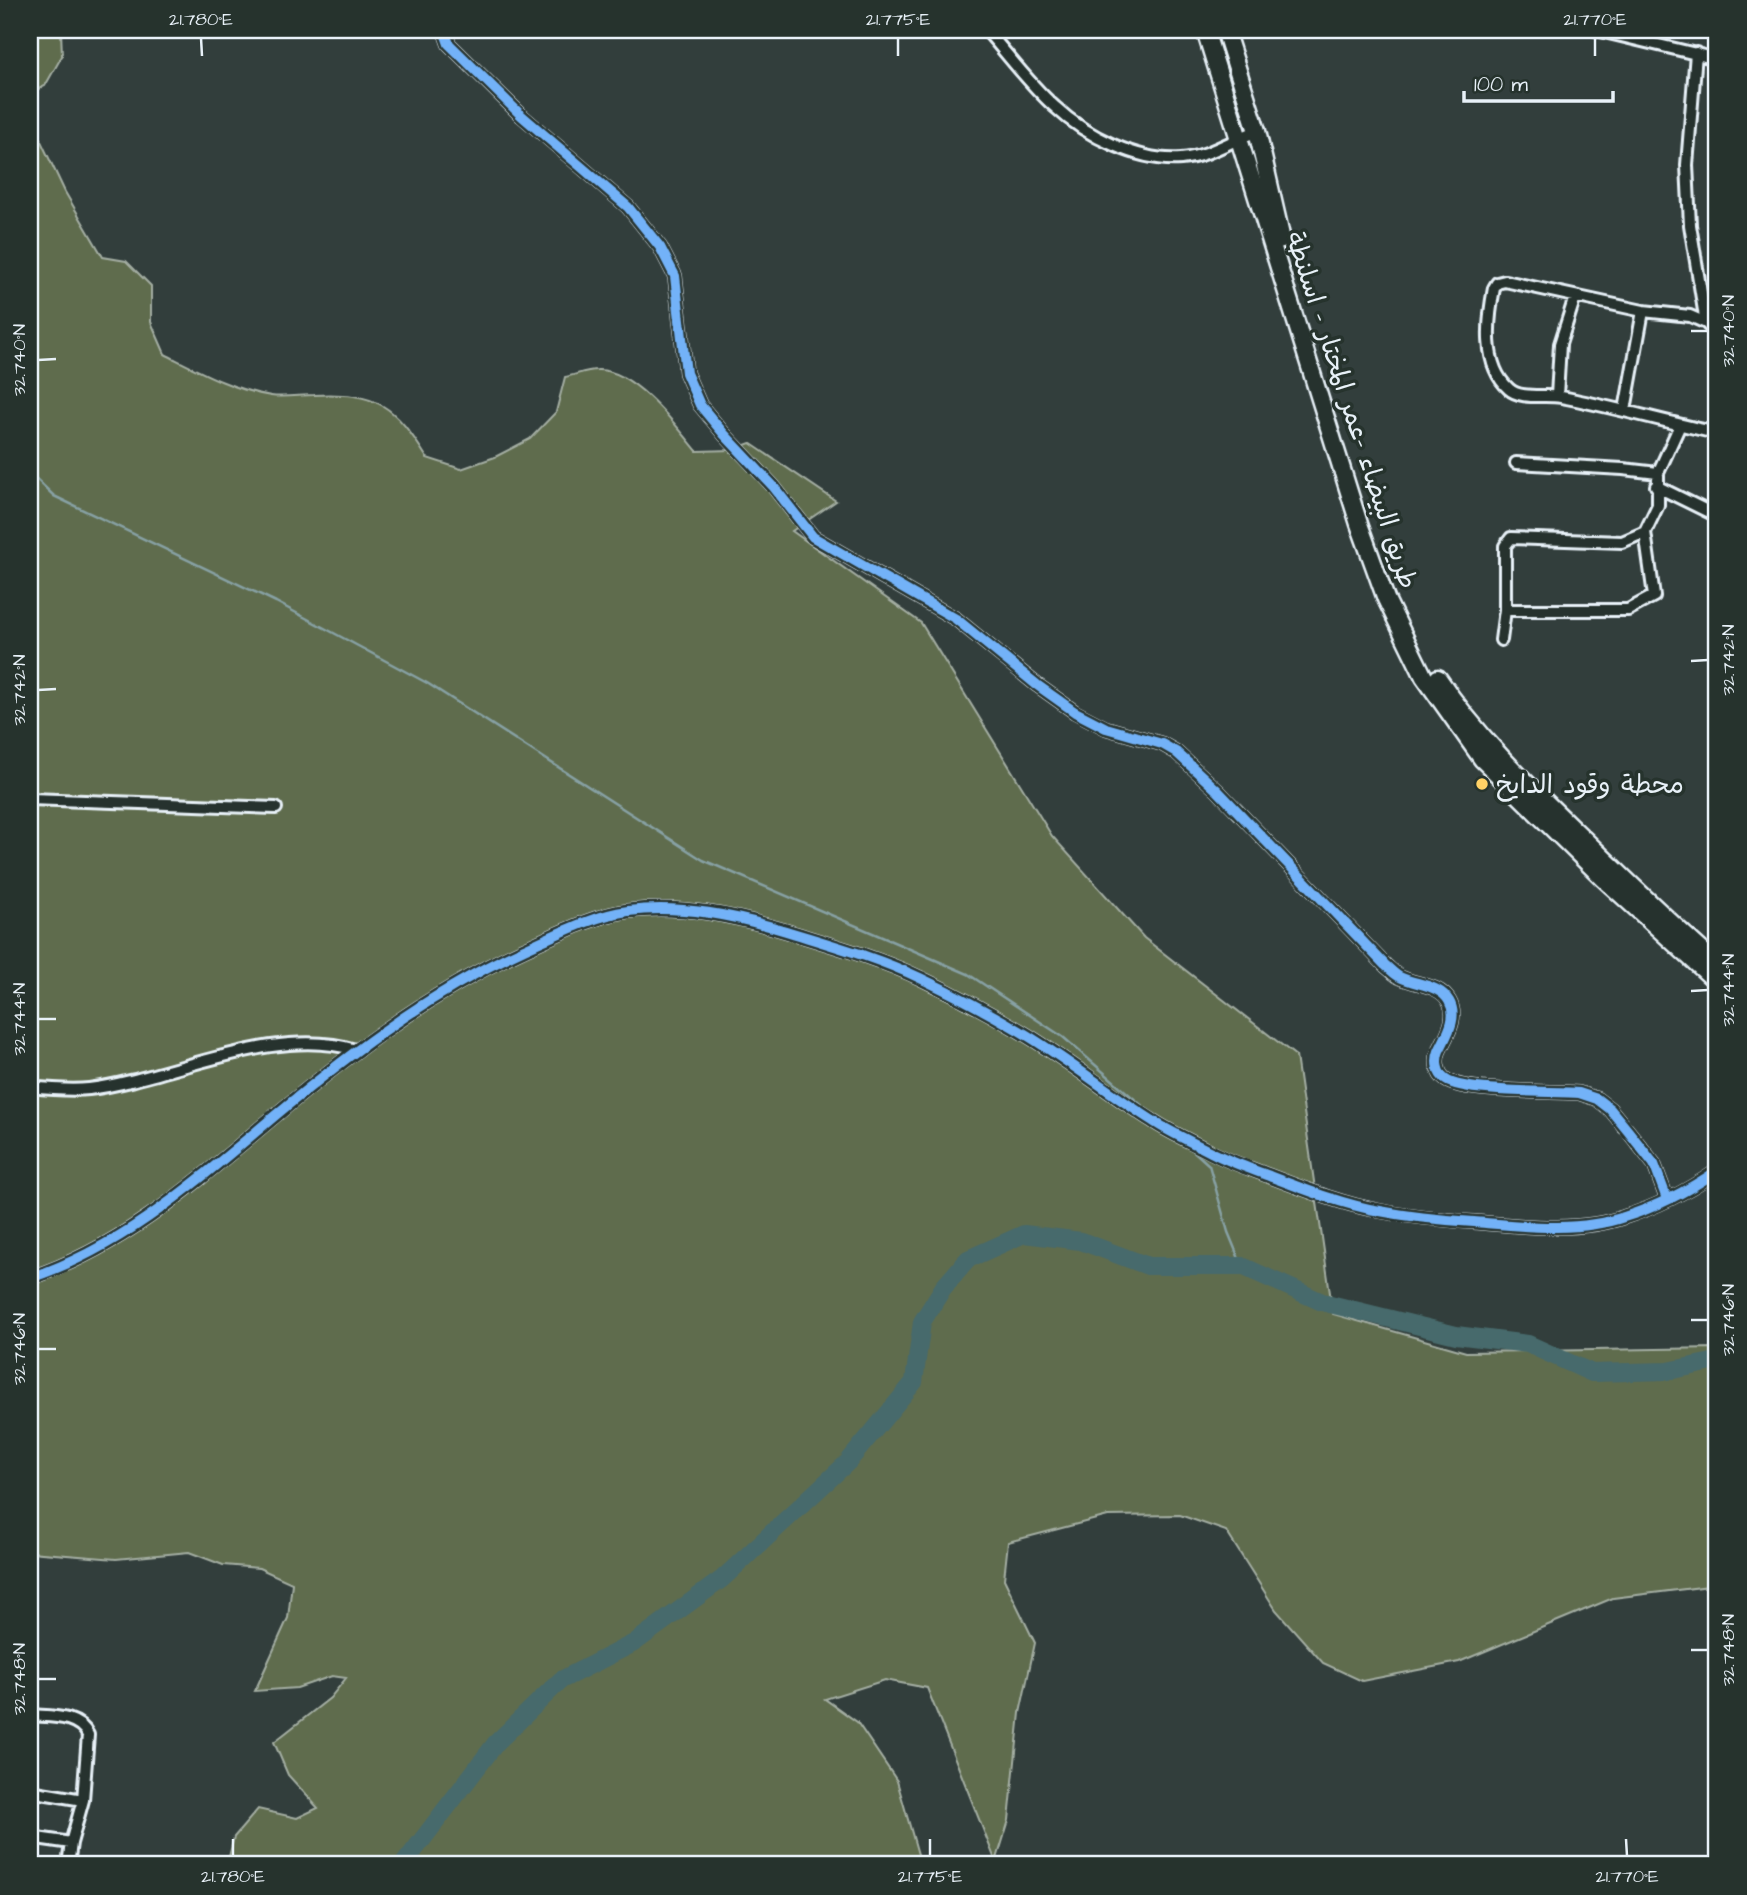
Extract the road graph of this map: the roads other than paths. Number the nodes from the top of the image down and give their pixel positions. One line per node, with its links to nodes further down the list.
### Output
1 (444, 30): 33 (street)
2 (1205, 30): 10 (main road, طريق البيضاء -عمر المختار - اسلنطة)
3 (1225, 30): 9 (main road, طريق البيضاء -عمر المختار - اسلنطة)
4 (1596, 30): 6 (street)
5 (987, 31): 10 (street)
6 (1628, 33): 7 (street)
7 (1696, 53): 8 (street); 13 (street)
8 (1717, 58)
9 (1257, 131): 10 (street); 28 (main road, طريق البيضاء -عمر المختار - اسلنطة)
10 (1239, 137): 29 (main road, طريق البيضاء -عمر المختار - اسلنطة)
11 (1575, 298): 12 (street); 15 (street); 15 (street)
12 (1643, 311): 13 (street); 16 (street)
13 (1706, 323): 14 (street)
14 (1717, 334)
15 (1556, 396): 16 (street)
16 (1625, 410): 17 (street)
17 (1680, 425): 18 (street); 20 (street)
18 (1717, 433)
19 (1516, 463): 20 (street)
20 (1658, 473): 21 (street)
21 (1656, 486): 22 (street); 23 (street)
22 (1717, 516)
23 (1645, 532): 24 (street); 24 (street)
24 (1505, 610): 25 (street)
25 (1501, 640)
26 (30, 799): 27 (street)
27 (276, 808)
28 (1717, 964)
29 (1717, 982)
30 (356, 1050): 31 (street); 33 (street); 34 (street)
31 (30, 1087)
32 (1717, 1171): 33 (street)
33 (1667, 1199)
34 (30, 1278)
35 (30, 1715): 37 (street)
36 (30, 1791): 37 (street)
37 (83, 1800): 39 (street)
38 (30, 1838): 39 (street)
39 (71, 1843): 40 (street)
40 (68, 1865)

